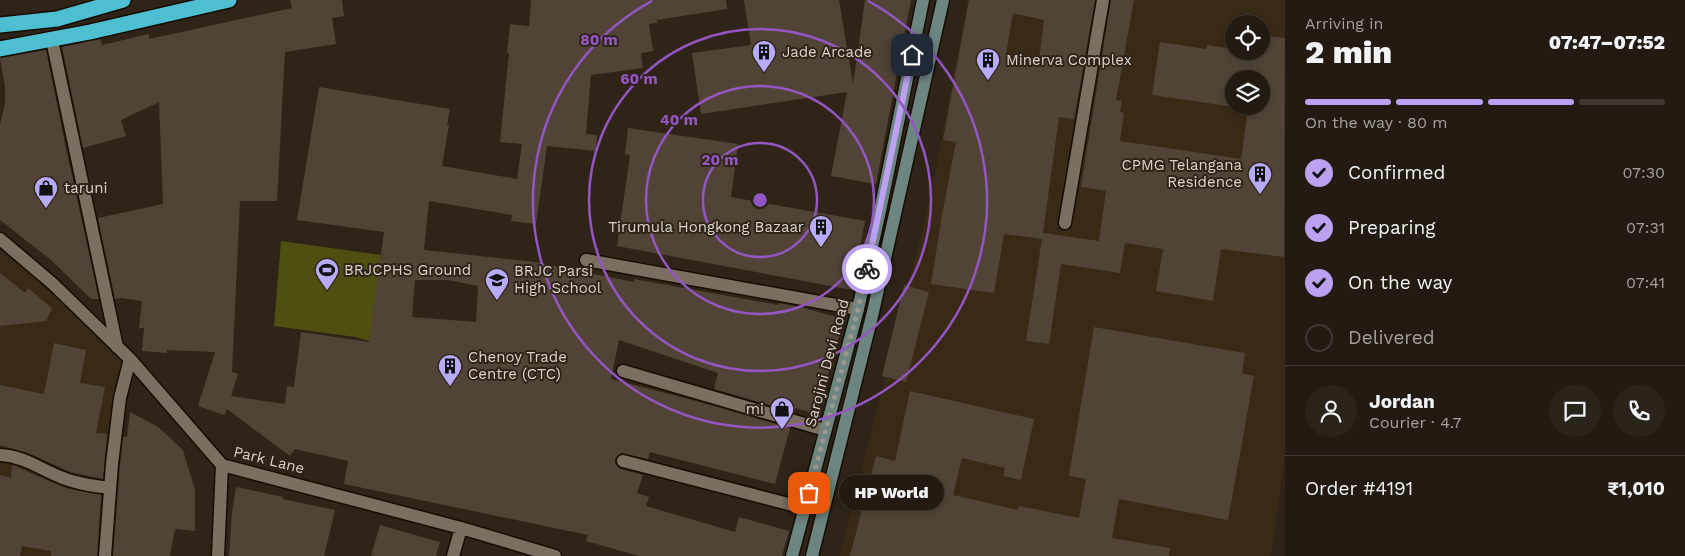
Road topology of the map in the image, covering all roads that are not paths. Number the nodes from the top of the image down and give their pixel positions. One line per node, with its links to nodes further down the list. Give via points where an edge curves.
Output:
1 (124, 0): 6 (highway)
2 (229, 0): 8 (highway)
3 (923, 0): 13 (main road, Sarojini Devi Road)
4 (942, 0): 29 (main road, via 874,312)
5 (1103, 0): 10 (street)
6 (82, 5): 7 (highway, via 57,19)
7 (0, 26)
8 (52, 40): 9 (highway); 14 (street)
9 (0, 50)
10 (1065, 223)
11 (0, 239): 14 (street, Park Lane, via 53,284)
12 (586, 260): 13 (street)
13 (858, 309): 17 (main road, Sarojini Devi Road)
14 (117, 347): 15 (street, Park Lane)
15 (130, 359): 20 (street, Park Lane); 21 (street, via 120,398)
16 (623, 371): 17 (street)
17 (826, 430): 22 (main road, Sarojini Devi Road)
18 (0, 454): 21 (street, via 26,460 63,478)
19 (623, 461): 22 (street)
20 (222, 465): 23 (street, Park Lane); 25 (street)
21 (110, 488): 24 (street)
22 (804, 508): 28 (main road, Sarojini Devi Road)
23 (461, 528): 26 (street); 27 (street, Park Lane)
24 (105, 556)
25 (218, 556)
26 (453, 556)
27 (555, 556)
28 (792, 556)
29 (812, 556)

